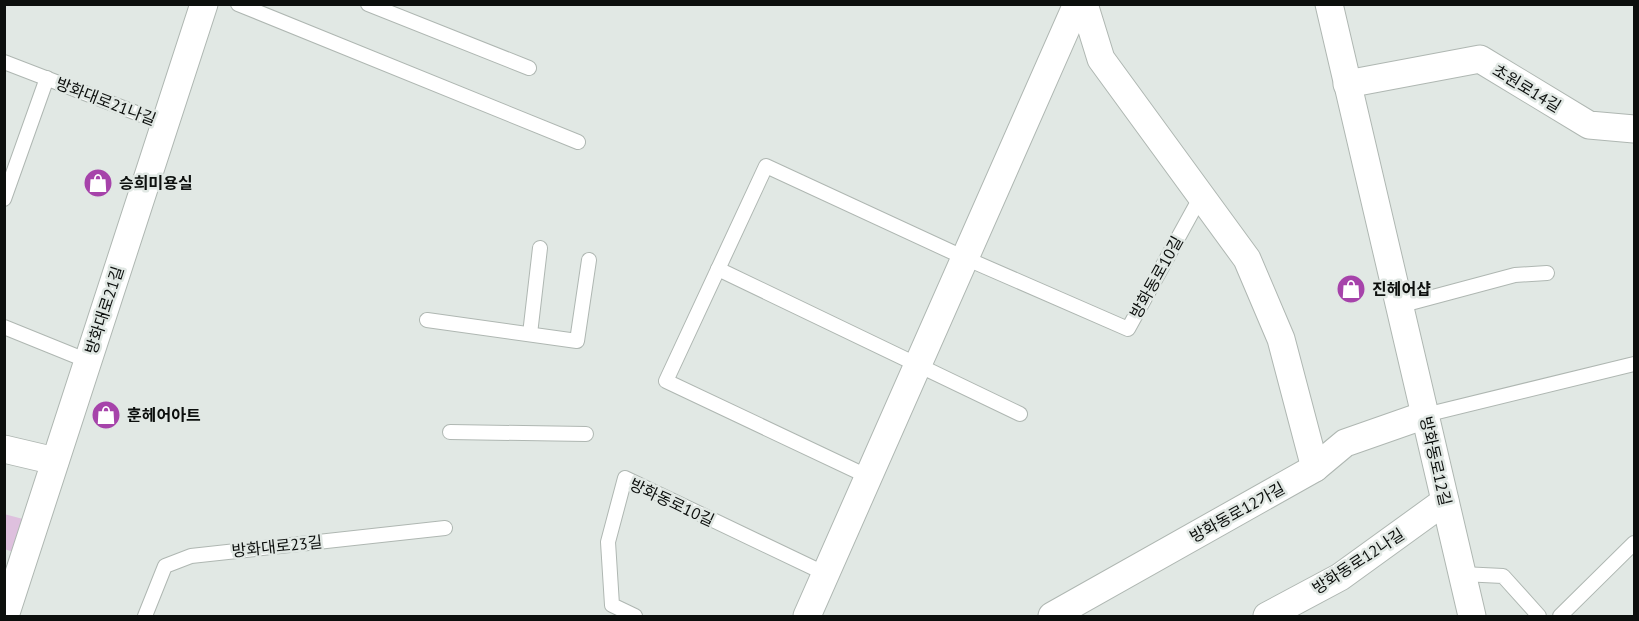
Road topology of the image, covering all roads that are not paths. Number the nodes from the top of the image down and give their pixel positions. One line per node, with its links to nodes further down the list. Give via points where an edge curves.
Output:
1 (204, 4): 11 (street, 방화대로21길)
2 (238, 4): 13 (lane)
3 (368, 4): 8 (lane)
4 (1077, 4): 17 (street)
5 (1083, 4): 14 (street, via 1101,59)
6 (1329, 4): 10 (street, 방화동로12길)
7 (4, 62): 9 (lane, 방화대로21나길)
8 (529, 68)
9 (47, 78): 11 (lane, 방화대로21나길); 15 (lane, 방화대로21나길)
10 (1347, 84): 12 (street, 초원로14길, via 1480,59 1588,125); 21 (street, 방화동로12길)
11 (165, 124): 25 (street, 방화대로21길)
12 (1635, 129)
13 (578, 142)
14 (1201, 196): 17 (lane, 방화동로10길, via 1128,329); 34 (street, via 1247,259 1281,339)
15 (4, 199)
16 (540, 248): 24 (lane)
17 (965, 258): 19 (lane, 방화동로10길, via 766,166); 27 (street)
18 (589, 260): 24 (lane, via 577,341)
19 (718, 269): 27 (lane); 35 (lane, 방화동로10길, via 666,381)
20 (1547, 273): 21 (lane, via 1515,275)
21 (1399, 306): 29 (street, 방화동로12길)
22 (427, 320): 24 (lane)
23 (4, 327): 25 (lane)
24 (530, 334)
25 (88, 361): 33 (street, 방화대로21길)
26 (1635, 364): 29 (lane)
27 (918, 365): 28 (lane); 35 (street)
28 (1020, 414)
29 (1425, 415): 34 (street, 방화동로12가길, via 1345,443); 36 (street, 방화동로12길)
30 (450, 432): 31 (lane)
31 (586, 434)
32 (4, 449): 33 (street)
33 (55, 461): 41 (street, 방화대로21길)
34 (1315, 468): 45 (street, 방화동로12가길)
35 (869, 477): 39 (street)
36 (1445, 501): 40 (street, 방화동로12길); 46 (street, 방화동로12나길, via 1340,576)
37 (445, 528): 42 (lane, 방화대로23길, via 191,556 165,566)
38 (1635, 543): 49 (lane)
39 (826, 574): 43 (lane, 방화동로10길, via 625,478 608,542 612,605); 44 (street)
40 (1462, 574): 47 (street, 방화동로12길); 48 (lane, via 1503,576)
41 (5, 616)
42 (146, 616)
43 (635, 616)
44 (807, 616)
45 (1052, 616)
46 (1267, 616)
47 (1472, 616)
48 (1539, 616)
49 (1560, 616)

